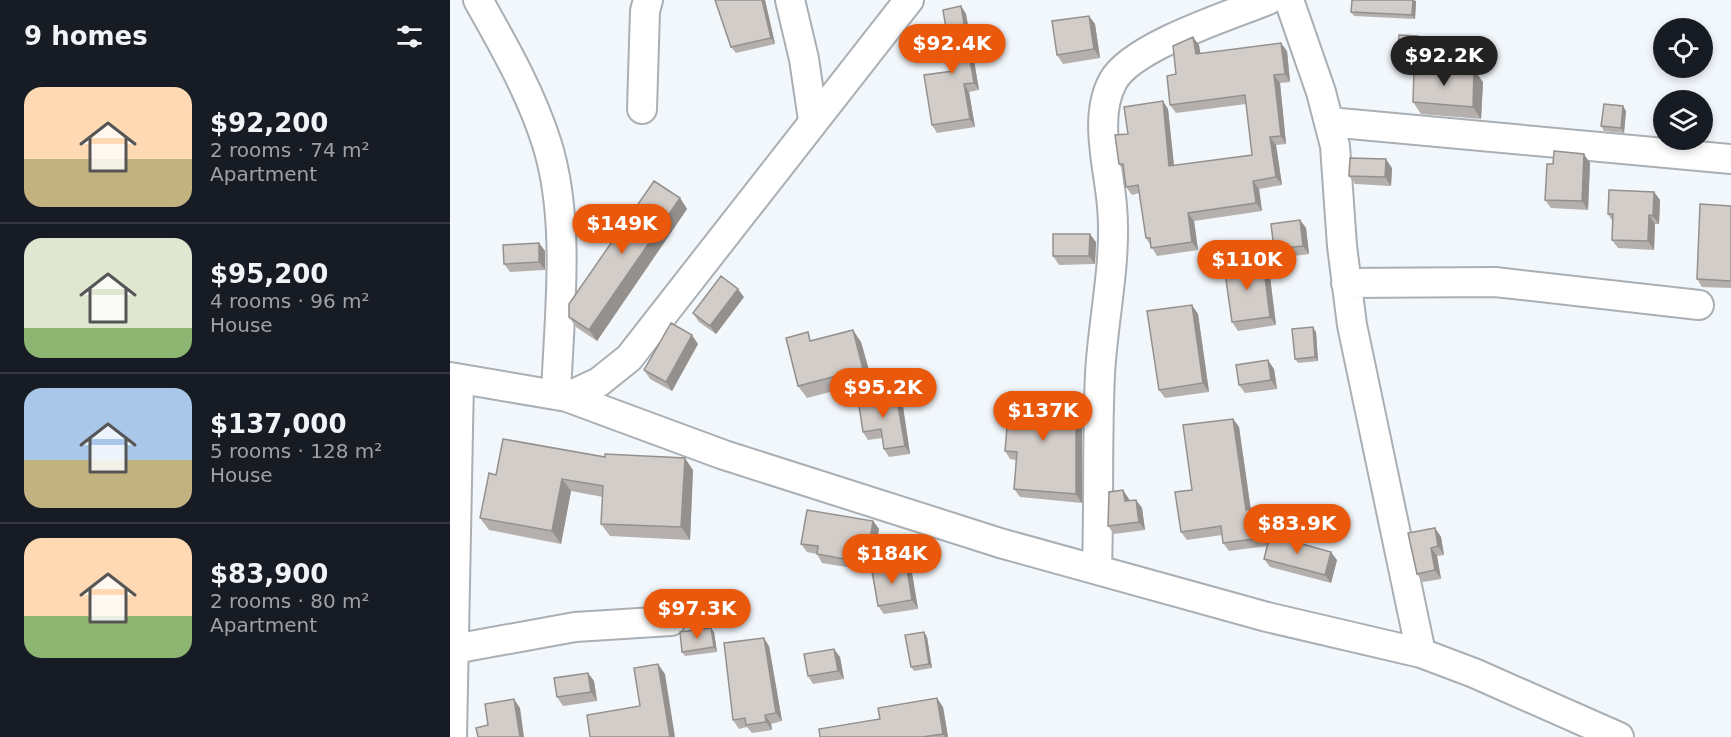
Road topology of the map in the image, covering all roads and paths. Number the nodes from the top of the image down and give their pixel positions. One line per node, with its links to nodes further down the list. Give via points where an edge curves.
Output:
1 (478, 0): 14 (street, via 532,102 556,179)
2 (648, 0): 7 (street)
3 (790, 0): 8 (street)
4 (909, 0): 8 (street)
5 (1268, 0): 15 (street, via 1153,47 1113,80 1106,101 1104,126 1114,240 1100,374)
6 (1289, 0): 9 (street)
7 (642, 110)
8 (813, 120): 14 (street, via 629,358 599,382)
9 (1329, 122): 10 (street); 11 (street, via 1338,172)
10 (1731, 159)
11 (1346, 283): 12 (street, via 1495,282); 18 (street)
12 (1699, 305)
13 (455, 378): 14 (street); 17 (street)
14 (561, 396): 15 (street, via 852,497)
15 (1097, 569): 18 (street, via 1267,617)
16 (670, 621): 17 (street, via 575,627)
17 (454, 649): 19 (street)
18 (1421, 653): 20 (street, via 1474,672)
19 (452, 737)
20 (1619, 737)

